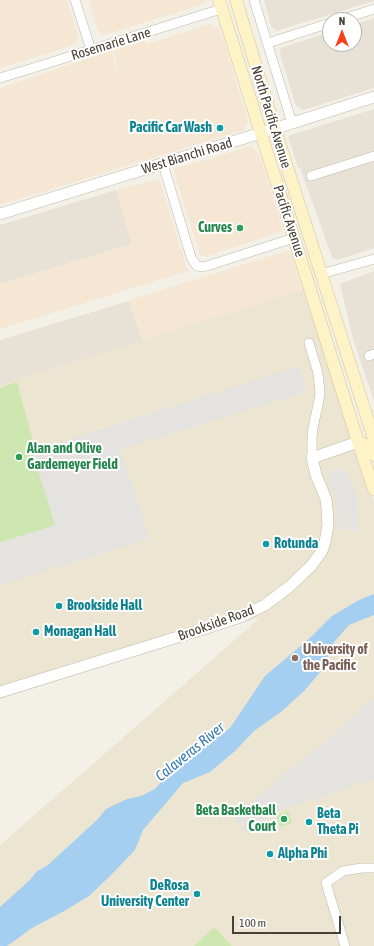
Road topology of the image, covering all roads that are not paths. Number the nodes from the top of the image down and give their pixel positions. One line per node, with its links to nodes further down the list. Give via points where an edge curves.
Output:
1 (76, 0): 10 (street)
2 (236, 0): 8 (main road, North Pacific Avenue)
3 (254, 0): 9 (street)
4 (220, 5): 8 (main road, via 234,16); 10 (street, Rosemarie Lane); 15 (main road, Pacific Avenue)
5 (374, 9): 6 (street)
6 (362, 13)
7 (322, 26): 9 (street)
8 (247, 38): 14 (main road, North Pacific Avenue)
9 (268, 43): 13 (street)
10 (91, 50): 11 (street, Rosemarie Lane)
11 (0, 78)
12 (374, 98): 13 (street, West Bianchi Road)
13 (292, 123): 14 (street, West Bianchi Road)
14 (275, 129): 15 (street, West Bianchi Road); 22 (main road, North Pacific Avenue)
15 (261, 134): 17 (street, West Bianchi Road); 20 (main road, Pacific Avenue)
16 (374, 156): 18 (street)
17 (163, 164): 19 (street, West Bianchi Road); 20 (street, via 191,257 197,266 203,267)
18 (311, 176)
19 (0, 214)
20 (294, 238): 22 (main road, via 309,268); 25 (main road, Pacific Avenue)
21 (374, 259): 22 (street)
22 (321, 274): 24 (main road, North Pacific Avenue)
23 (309, 343): 27 (street, Brookside Road, via 318,373 320,392 312,437)
24 (374, 439)
25 (358, 442): 26 (main road, via 368,447); 27 (street); 28 (main road)
26 (374, 455)
27 (312, 458): 29 (street, Brookside Road, via 326,499 328,525 325,542 311,566 277,596 240,617)
28 (374, 488)
29 (0, 692)
30 (374, 868): 31 (street, via 344,871 326,883)
31 (344, 946)

